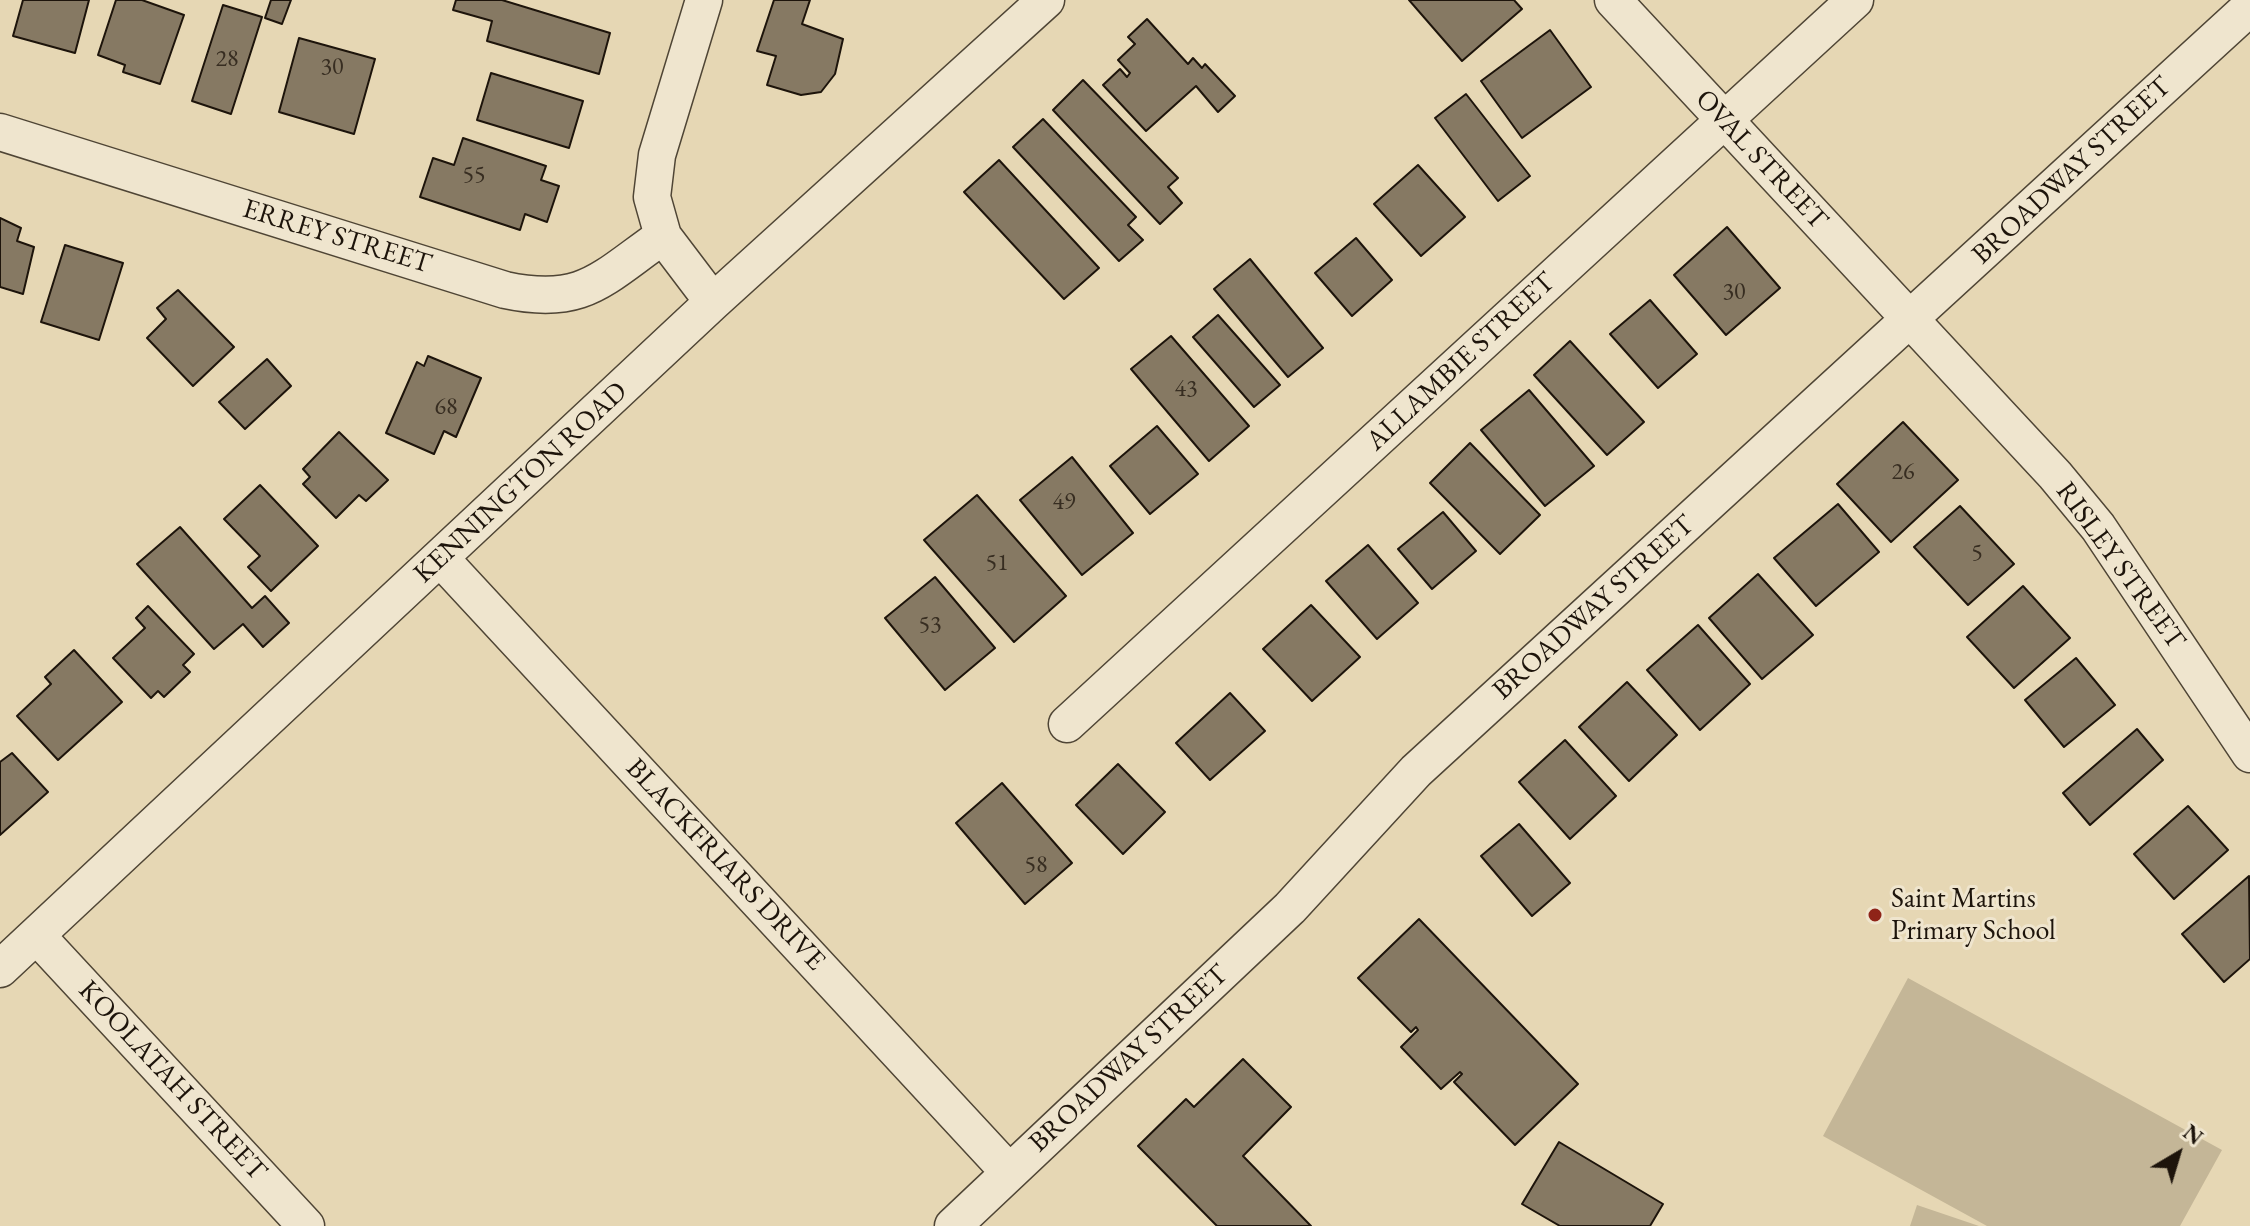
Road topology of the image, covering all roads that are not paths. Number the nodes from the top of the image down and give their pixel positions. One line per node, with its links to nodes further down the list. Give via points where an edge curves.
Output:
1 (704, 0): 8 (street, via 657,155 652,197)
2 (1046, 0): 9 (street, KENNINGTON ROAD)
3 (1613, 0): 6 (street, OVAL STREET)
4 (1855, 0): 6 (street, ALLAMBIE STREET)
5 (2250, 7): 10 (street, BROADWAY STREET)
6 (1724, 121): 10 (street, OVAL STREET); 12 (street, ALLAMBIE STREET)
7 (0, 132): 8 (street, ERREY STREET, via 540,297 572,295)
8 (663, 236): 9 (street)
9 (713, 302): 11 (street, KENNINGTON ROAD)
10 (1909, 320): 13 (street, RISLEY STREET, via 2098,527); 16 (street, BROADWAY STREET, via 1416,771 1290,908)
11 (441, 559): 14 (street, KENNINGTON ROAD); 16 (street, BLACKFRIARS DRIVE)
12 (1067, 724)
13 (2250, 754)
14 (37, 936): 15 (street, KENNINGTON ROAD); 17 (street, KOOLATAH STREET)
15 (0, 969)
16 (1009, 1172): 18 (street, BROADWAY STREET)
17 (306, 1226)
18 (953, 1226)

